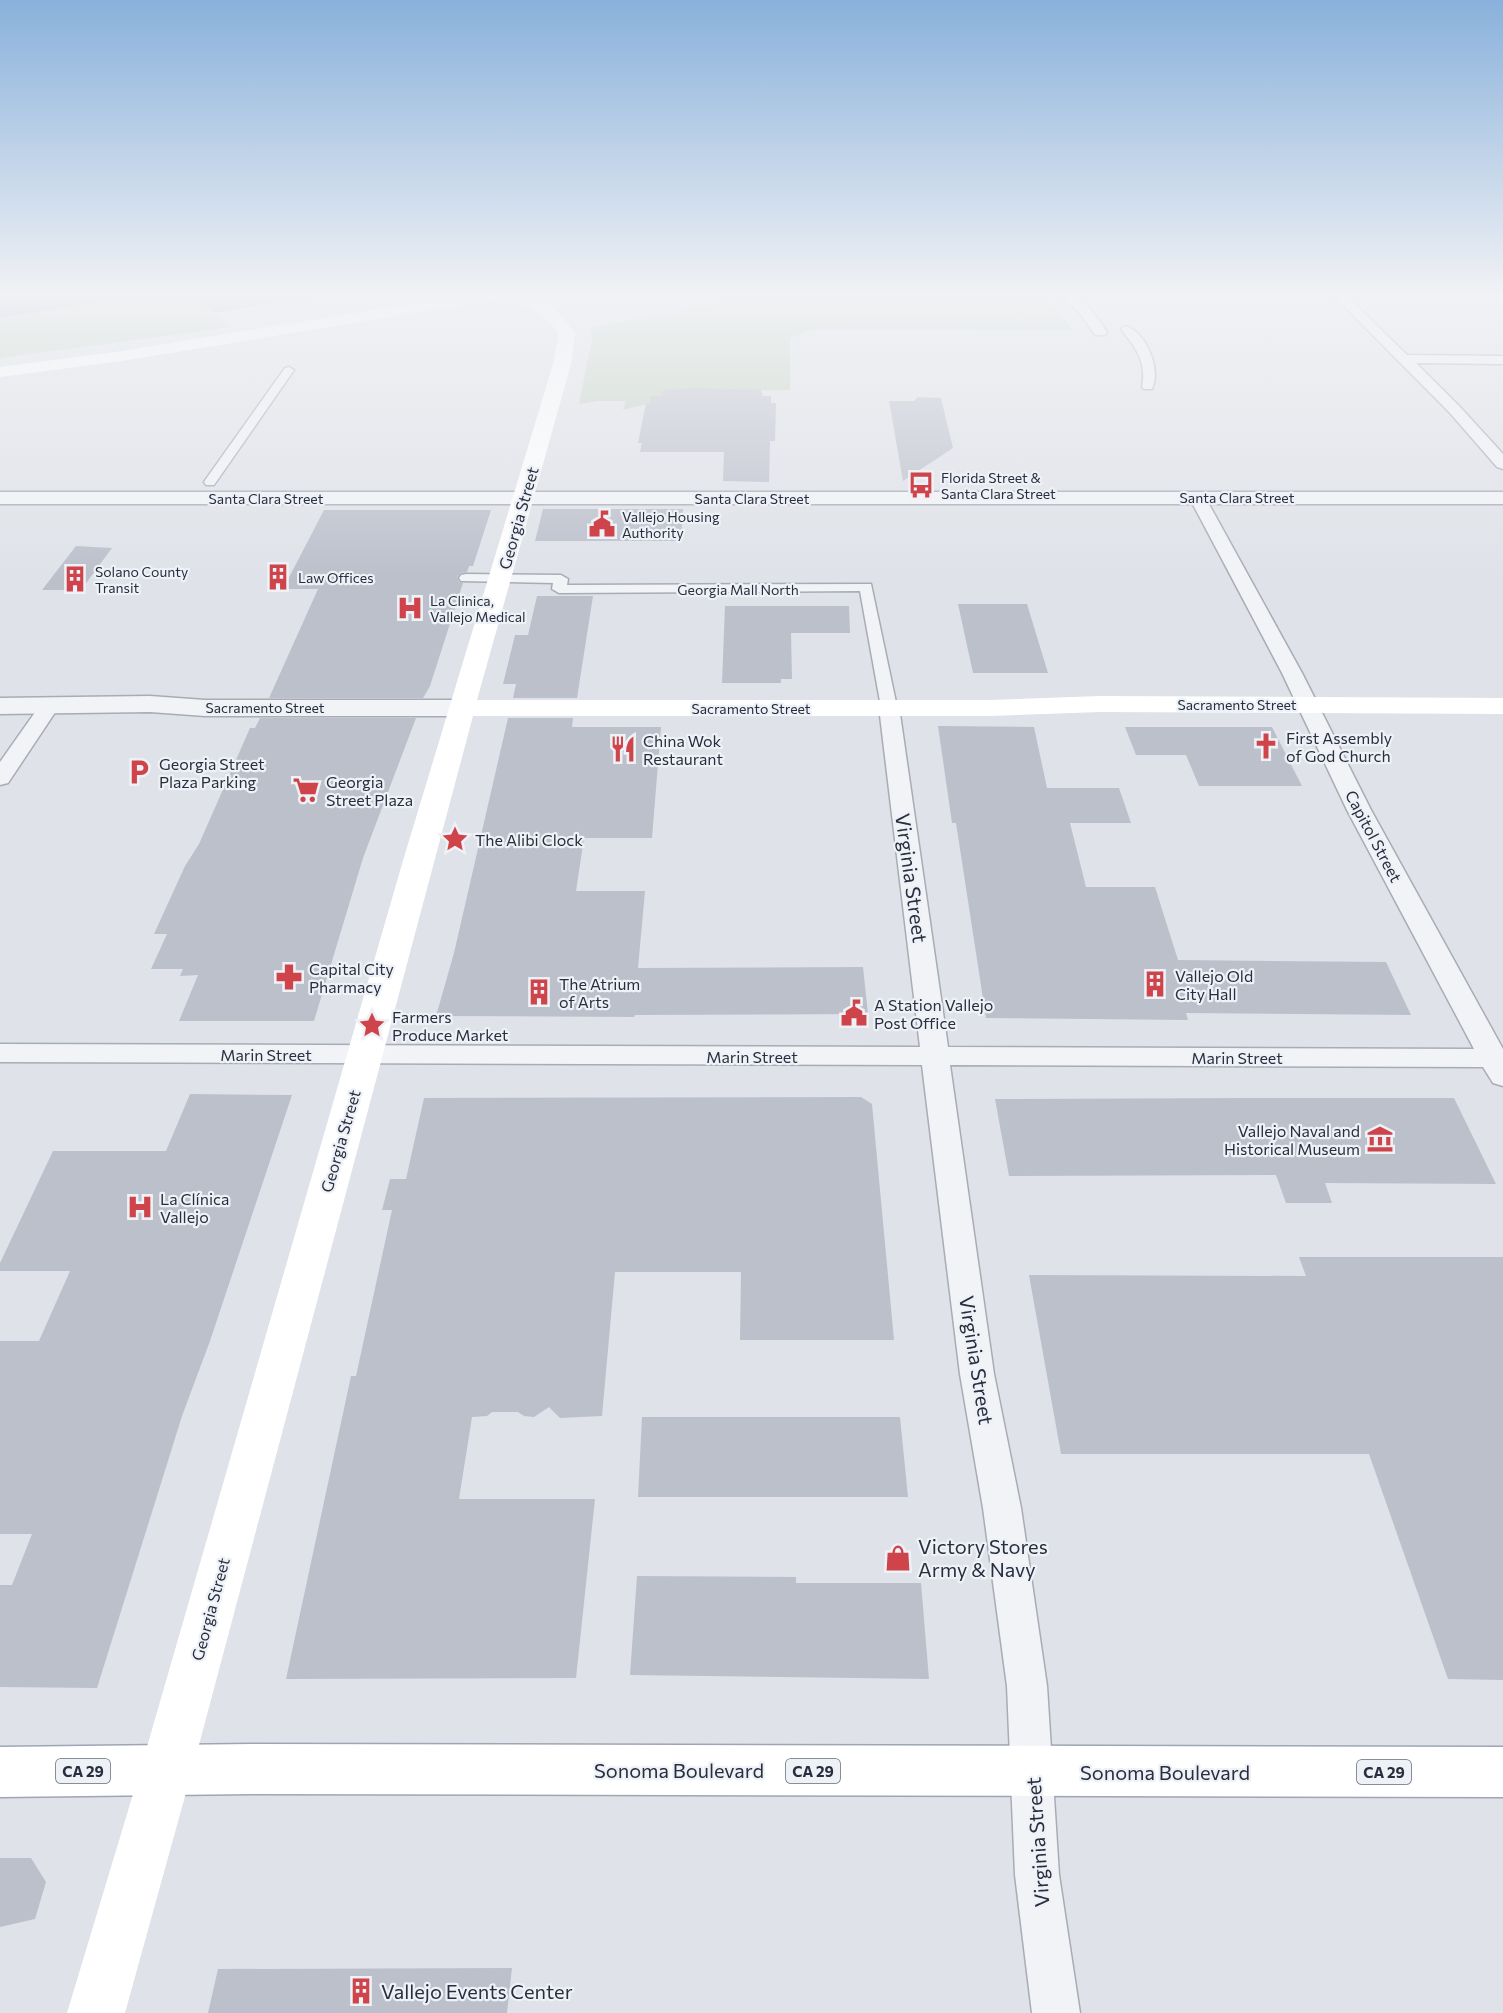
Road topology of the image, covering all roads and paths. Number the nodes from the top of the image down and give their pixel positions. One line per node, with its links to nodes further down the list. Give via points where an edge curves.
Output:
1 (276, 388): 5 (street)
2 (555, 388): 8 (main road, Georgia Street)
3 (1433, 388): 4 (street)
4 (1503, 464)
5 (210, 482)
6 (1197, 497): 8 (street, Santa Clara Street); 9 (street, Santa Clara Street); 12 (street, Capitol Street)
7 (0, 498): 8 (street, Santa Clara Street)
8 (524, 498): 11 (main road, Georgia Street)
9 (1503, 498)
10 (466, 578): 11 (street)
11 (501, 578): 16 (street, Georgia Mall North, via 561,579 559,589 866,587); 17 (main road, Georgia Street)
12 (1308, 704): 15 (main road, Sacramento Street); 16 (main road, Sacramento Street); 22 (street, Capitol Street, via 1359,810)
13 (50, 705): 14 (street, Sacramento Street); 17 (street, Sacramento Street); 18 (street)
14 (0, 706)
15 (1503, 706)
16 (889, 707): 17 (main road, Sacramento Street); 21 (street, Virginia Street)
17 (463, 708): 20 (main road, Georgia Street)
18 (0, 777)
19 (0, 1053): 20 (street, Marin Street)
20 (364, 1054): 21 (street, Marin Street); 23 (main road, Georgia Street)
21 (935, 1056): 22 (street, Marin Street); 26 (street, Virginia Street, via 977,1374 1002,1508 1027,1686)
22 (1499, 1064)
23 (166, 1771): 24 (main road, Sonoma Boulevard / CA 29); 26 (main road, Sonoma Boulevard / CA 29); 27 (main road, Georgia Street)
24 (0, 1772)
25 (1503, 1772): 26 (main road, Sonoma Boulevard / CA 29)
26 (1031, 1773): 28 (street, Virginia Street, via 1037,1875)
27 (96, 2013)
28 (1056, 2013)

